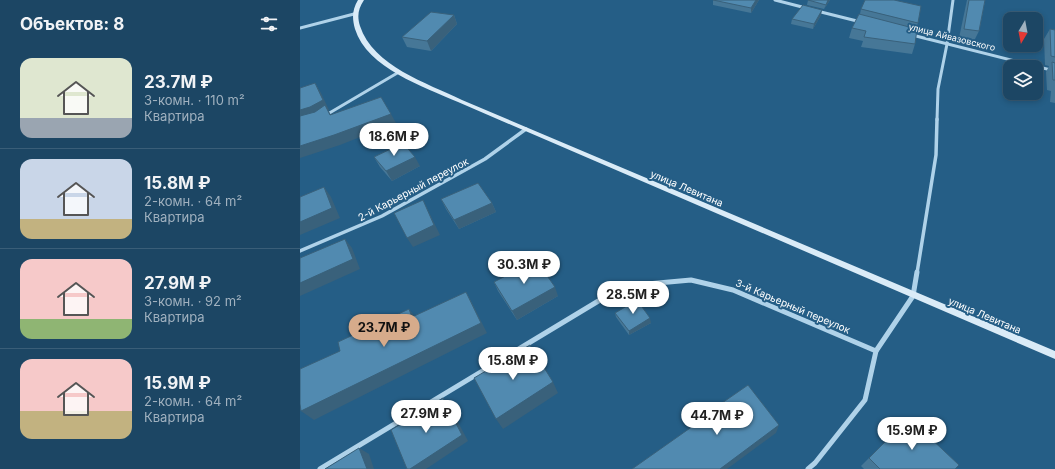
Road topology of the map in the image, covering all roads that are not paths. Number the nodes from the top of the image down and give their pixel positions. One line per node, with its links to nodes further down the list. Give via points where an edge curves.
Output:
1 (361, 0): 4 (main road)
2 (775, 0): 5 (street)
3 (953, 0): 8 (street)
4 (354, 14): 6 (street); 10 (main road, улица Левитана, via 357,33 365,46 382,62)
5 (865, 23)
6 (300, 28)
7 (910, 34): 8 (street, улица Айвазовского)
8 (947, 44): 9 (street, улица Айвазовского); 14 (street, via 938,88 936,155)
9 (1055, 71)
10 (399, 72): 11 (street); 12 (main road, улица Левитана)
11 (322, 118)
12 (526, 129): 13 (street, 2-й Карьерный переулок, via 485,160 389,212); 14 (main road, улица Левитана)
13 (300, 251)
14 (913, 296): 15 (street); 16 (main road, улица Левитана)
15 (876, 351): 17 (street, 3-й Карьерный переулок, via 733,290 691,280 647,284 605,297); 18 (street, via 865,400)
16 (1055, 355)
17 (320, 469)
18 (808, 469)

